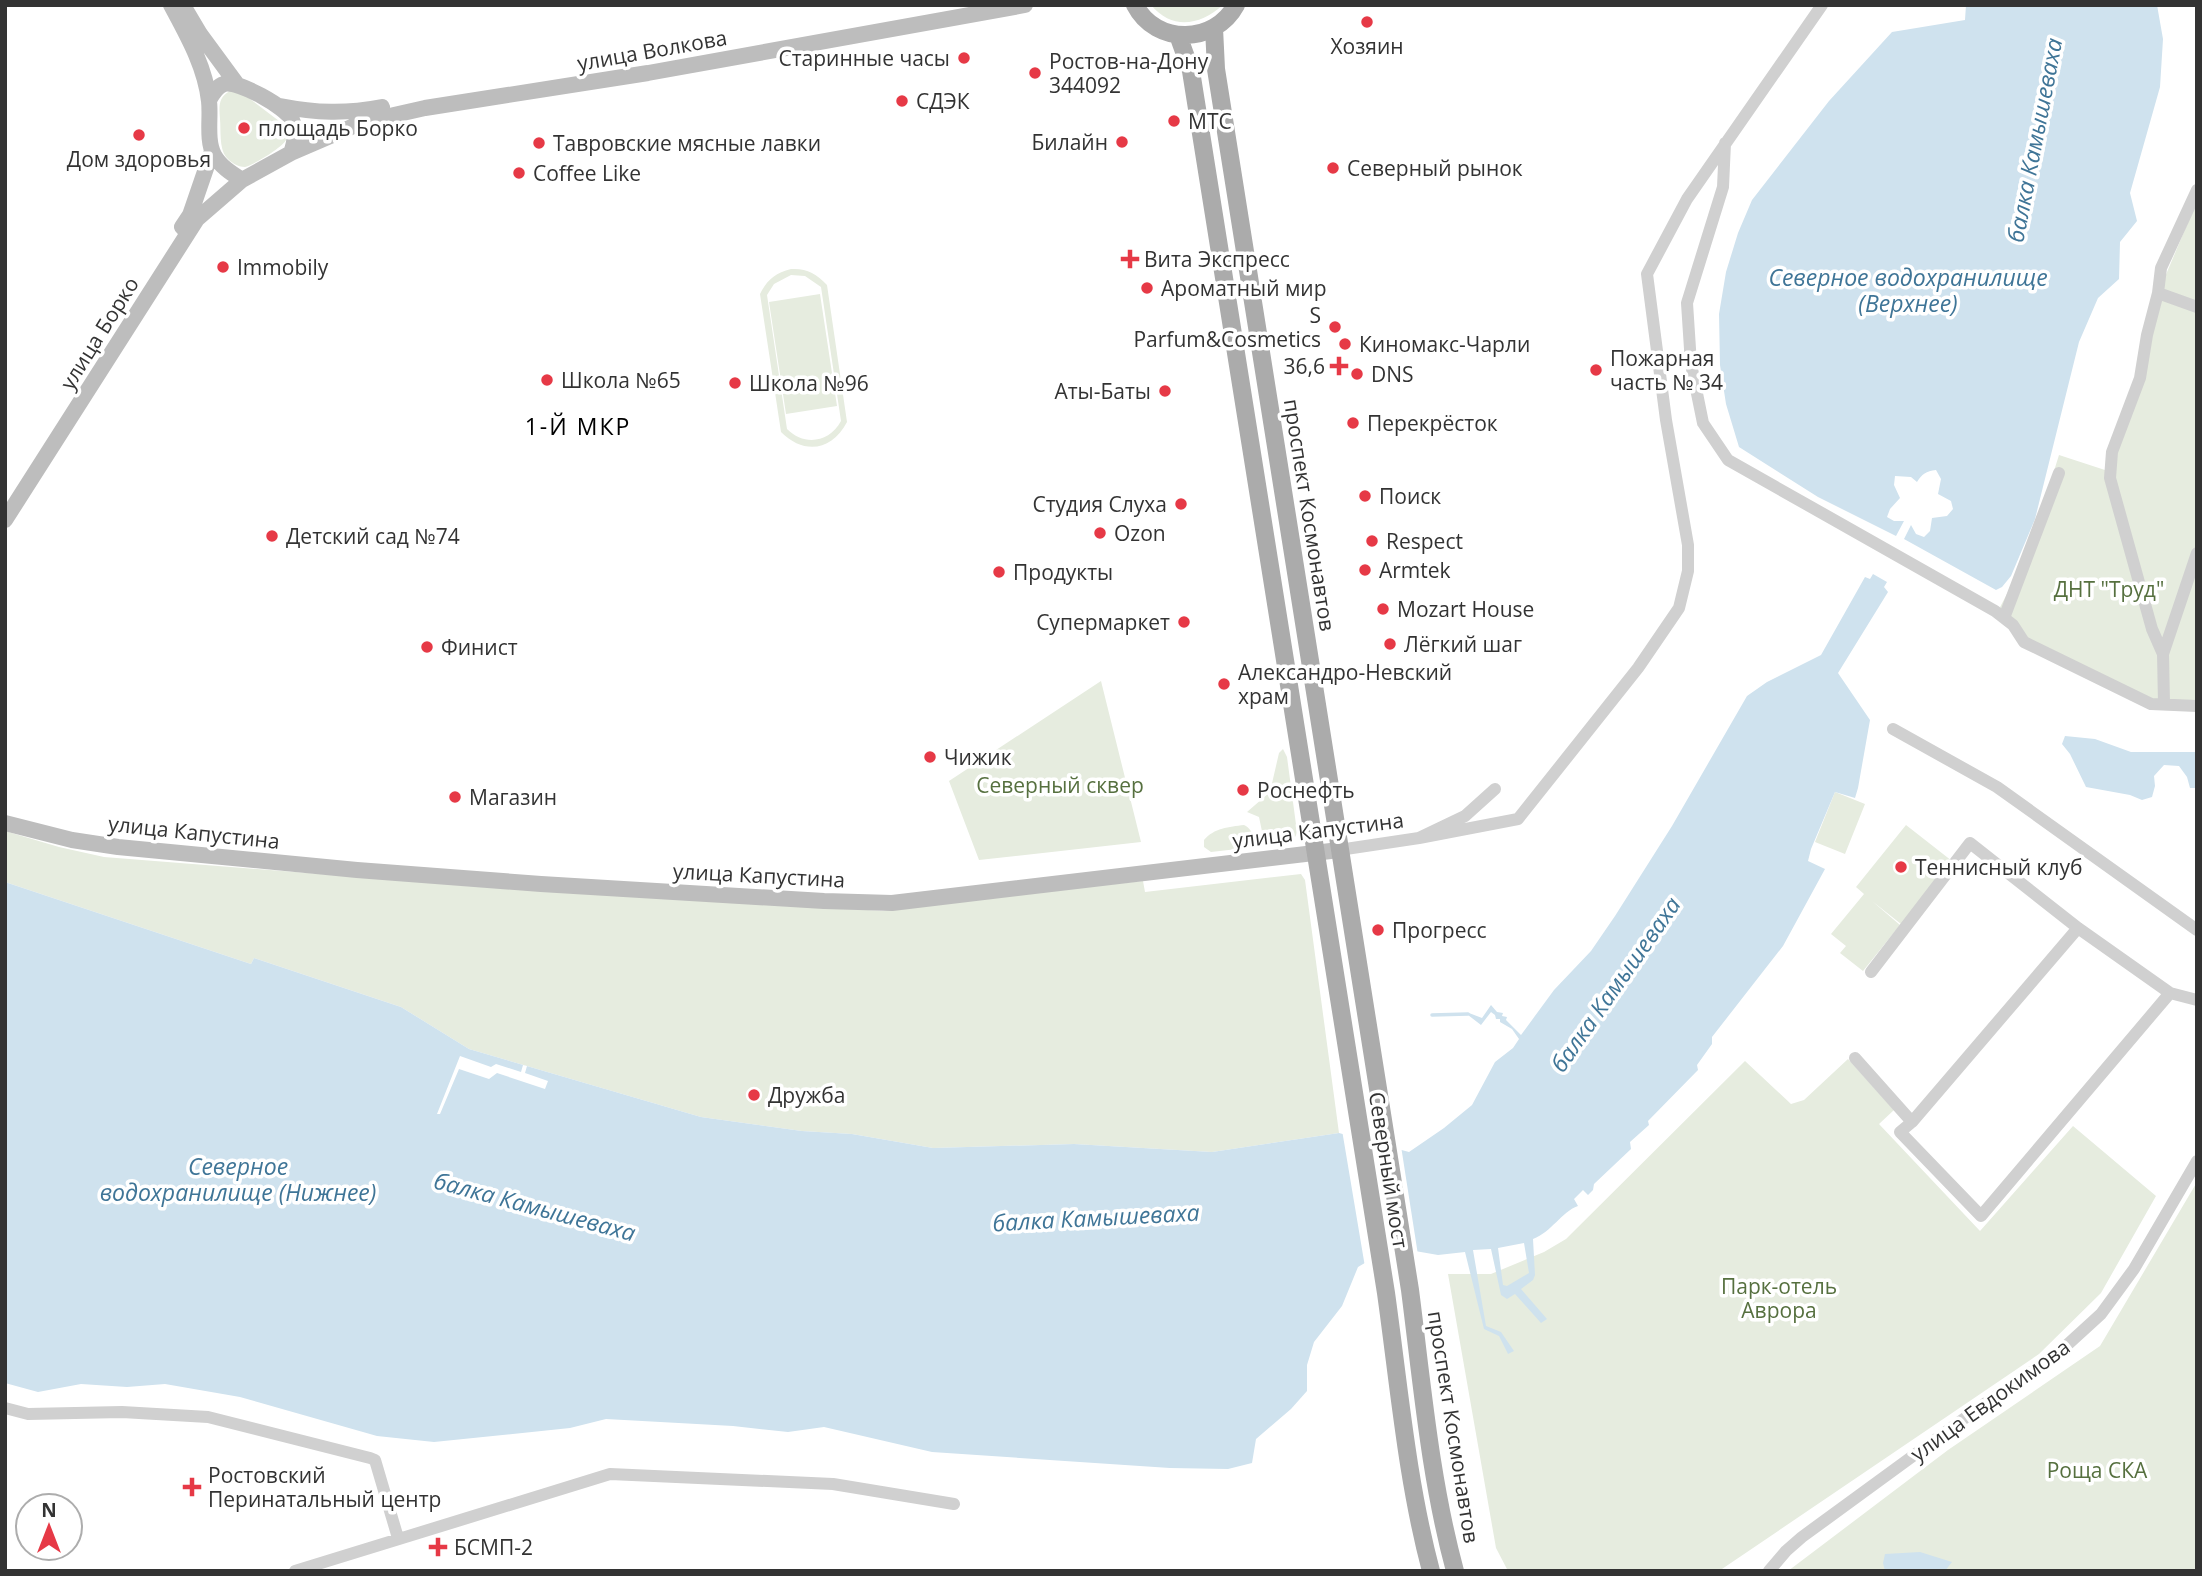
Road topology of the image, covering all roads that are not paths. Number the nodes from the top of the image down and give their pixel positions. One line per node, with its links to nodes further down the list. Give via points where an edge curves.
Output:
1 (171, 5): 11 (main road, via 201,67)
2 (182, 5): 10 (main road)
3 (969, 5): 12 (main road, улица Волкова, via 362,111 313,113)
4 (1025, 5): 15 (main road, улица Волкова, via 425,108 363,122)
5 (1236, 5): 8 (main road)
6 (1822, 5): 13 (street)
7 (1134, 7): 9 (main road, via 1148,22)
8 (1214, 28): 9 (main road, via 1197,35); 32 (main road, проспект Космонавтов, via 1216,69)
9 (1178, 35): 33 (main road, via 1192,71)
10 (236, 83): 11 (main road, via 224,84); 12 (main road)
11 (209, 100): 14 (main road)
12 (280, 106): 15 (main road, via 295,128)
13 (1725, 143): 24 (street, via 1723,187 1687,303 1691,364 1703,424 1728,460); 31 (street, via 1687,199 1647,274 1688,545 1688,571 1679,608 1638,668 1518,819)
14 (212, 151): 16 (main road, via 219,163); 21 (main road, улица Борко, via 190,215)
15 (291, 153): 16 (main road)
16 (242, 180): 22 (main road, улица Борко, via 197,219)
17 (2197, 190): 18 (street, via 2161,268)
18 (2158, 293): 19 (street); 25 (street, via 2140,378 2112,452 2110,478)
19 (2197, 307)
20 (2059, 473): 24 (street)
21 (5, 505)
22 (5, 520)
23 (2197, 553): 25 (street)
24 (2004, 618): 26 (street, via 2024,642 2151,704)
25 (2163, 654): 26 (street)
26 (2164, 703): 27 (street)
27 (2197, 706)
28 (1894, 729): 35 (street, via 1997,787)
29 (1495, 789): 31 (street, улица Капустина, via 1465,816)
30 (5, 823): 33 (main road, улица Капустина, via 118,846 357,870 824,901 892,902)
31 (1419, 838): 32 (street, улица Капустина)
32 (1339, 850): 33 (main road, улица Капустина); 39 (main road, проспект Космонавтов)
33 (1316, 853): 48 (main road, Северный мост, via 1408,1451)
34 (2078, 928): 36 (street, via 1970,843); 37 (street); 41 (street)
35 (2197, 930)
36 (1871, 972)
37 (2170, 993): 38 (street); 41 (street, via 1981,1216 1900,1132)
38 (2197, 1000)
39 (1371, 1050): 43 (main road, Северный мост)
40 (1856, 1058): 41 (street)
41 (1912, 1122)
42 (2197, 1161): 50 (street, улица Евдокимова, via 2134,1269 2101,1314 2055,1356 1802,1537)
43 (1409, 1290): 49 (main road, проспект Космонавтов, via 1431,1447)
44 (5, 1408): 46 (street, via 28,1414 122,1412 208,1417 370,1458 375,1460)
45 (954, 1504): 46 (street, via 833,1484 610,1474)
46 (398, 1538): 47 (street)
47 (295, 1571)
48 (1431, 1571)
49 (1455, 1571)
50 (1769, 1571)

